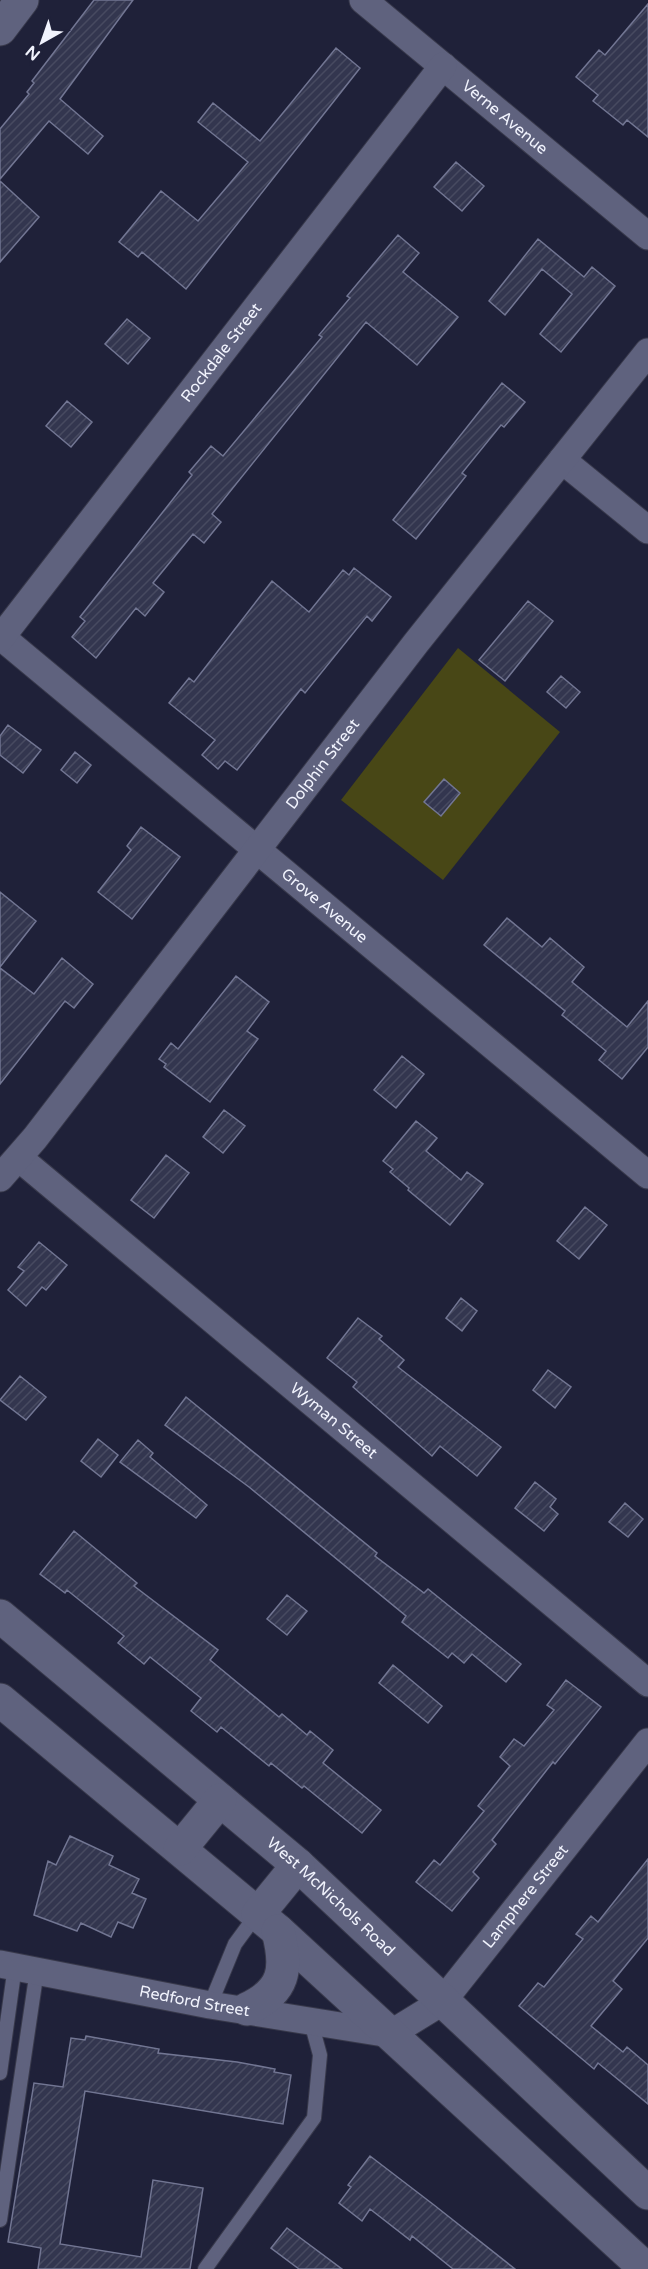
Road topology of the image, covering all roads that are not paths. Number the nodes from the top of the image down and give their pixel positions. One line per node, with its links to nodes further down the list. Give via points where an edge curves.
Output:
1 (22, 0): 3 (main road)
2 (363, 0): 4 (street, Verne Avenue)
3 (0, 29)
4 (443, 66): 5 (street, Verne Avenue); 9 (street, Rockdale Street)
5 (648, 236)
6 (648, 352): 7 (street, Dolphin Street)
7 (562, 460): 8 (street); 10 (street, Dolphin Street)
8 (648, 530)
9 (0, 638): 10 (street, Grove Avenue)
10 (258, 850): 11 (street, Dolphin Street); 12 (street, Grove Avenue)
11 (19, 1158): 13 (street, Dolphin Street); 15 (street, Wyman Street)
12 (648, 1175)
13 (0, 1179)
14 (0, 1616): 18 (main road, West McNichols Road)
15 (648, 1683)
16 (0, 1700): 19 (main road)
17 (648, 1742): 23 (street, Lamphere Street)
18 (220, 1800): 19 (main road); 20 (main road, West McNichols Road)
19 (180, 1849): 21 (main road)
20 (298, 1865): 21 (main road); 23 (main road, West McNichols Road)
21 (268, 1922): 24 (lane, via 235,1944); 25 (main road, via 283,1948 284,1972 270,1994); 27 (main road)
22 (18, 1967): 24 (street, Redford Street); 28 (lane); 30 (lane)
23 (442, 2002): 27 (street, Lamphere Street); 29 (main road, West McNichols Road)
24 (210, 2005): 25 (street, Redford Street)
25 (247, 2010): 26 (street, Redford Street)
26 (311, 2022): 27 (street, Redford Street); 31 (lane, via 320,2055 314,2118)
27 (390, 2034): 32 (main road)
28 (0, 2073)
29 (648, 2193)
30 (0, 2220)
31 (205, 2269)
32 (646, 2269)

